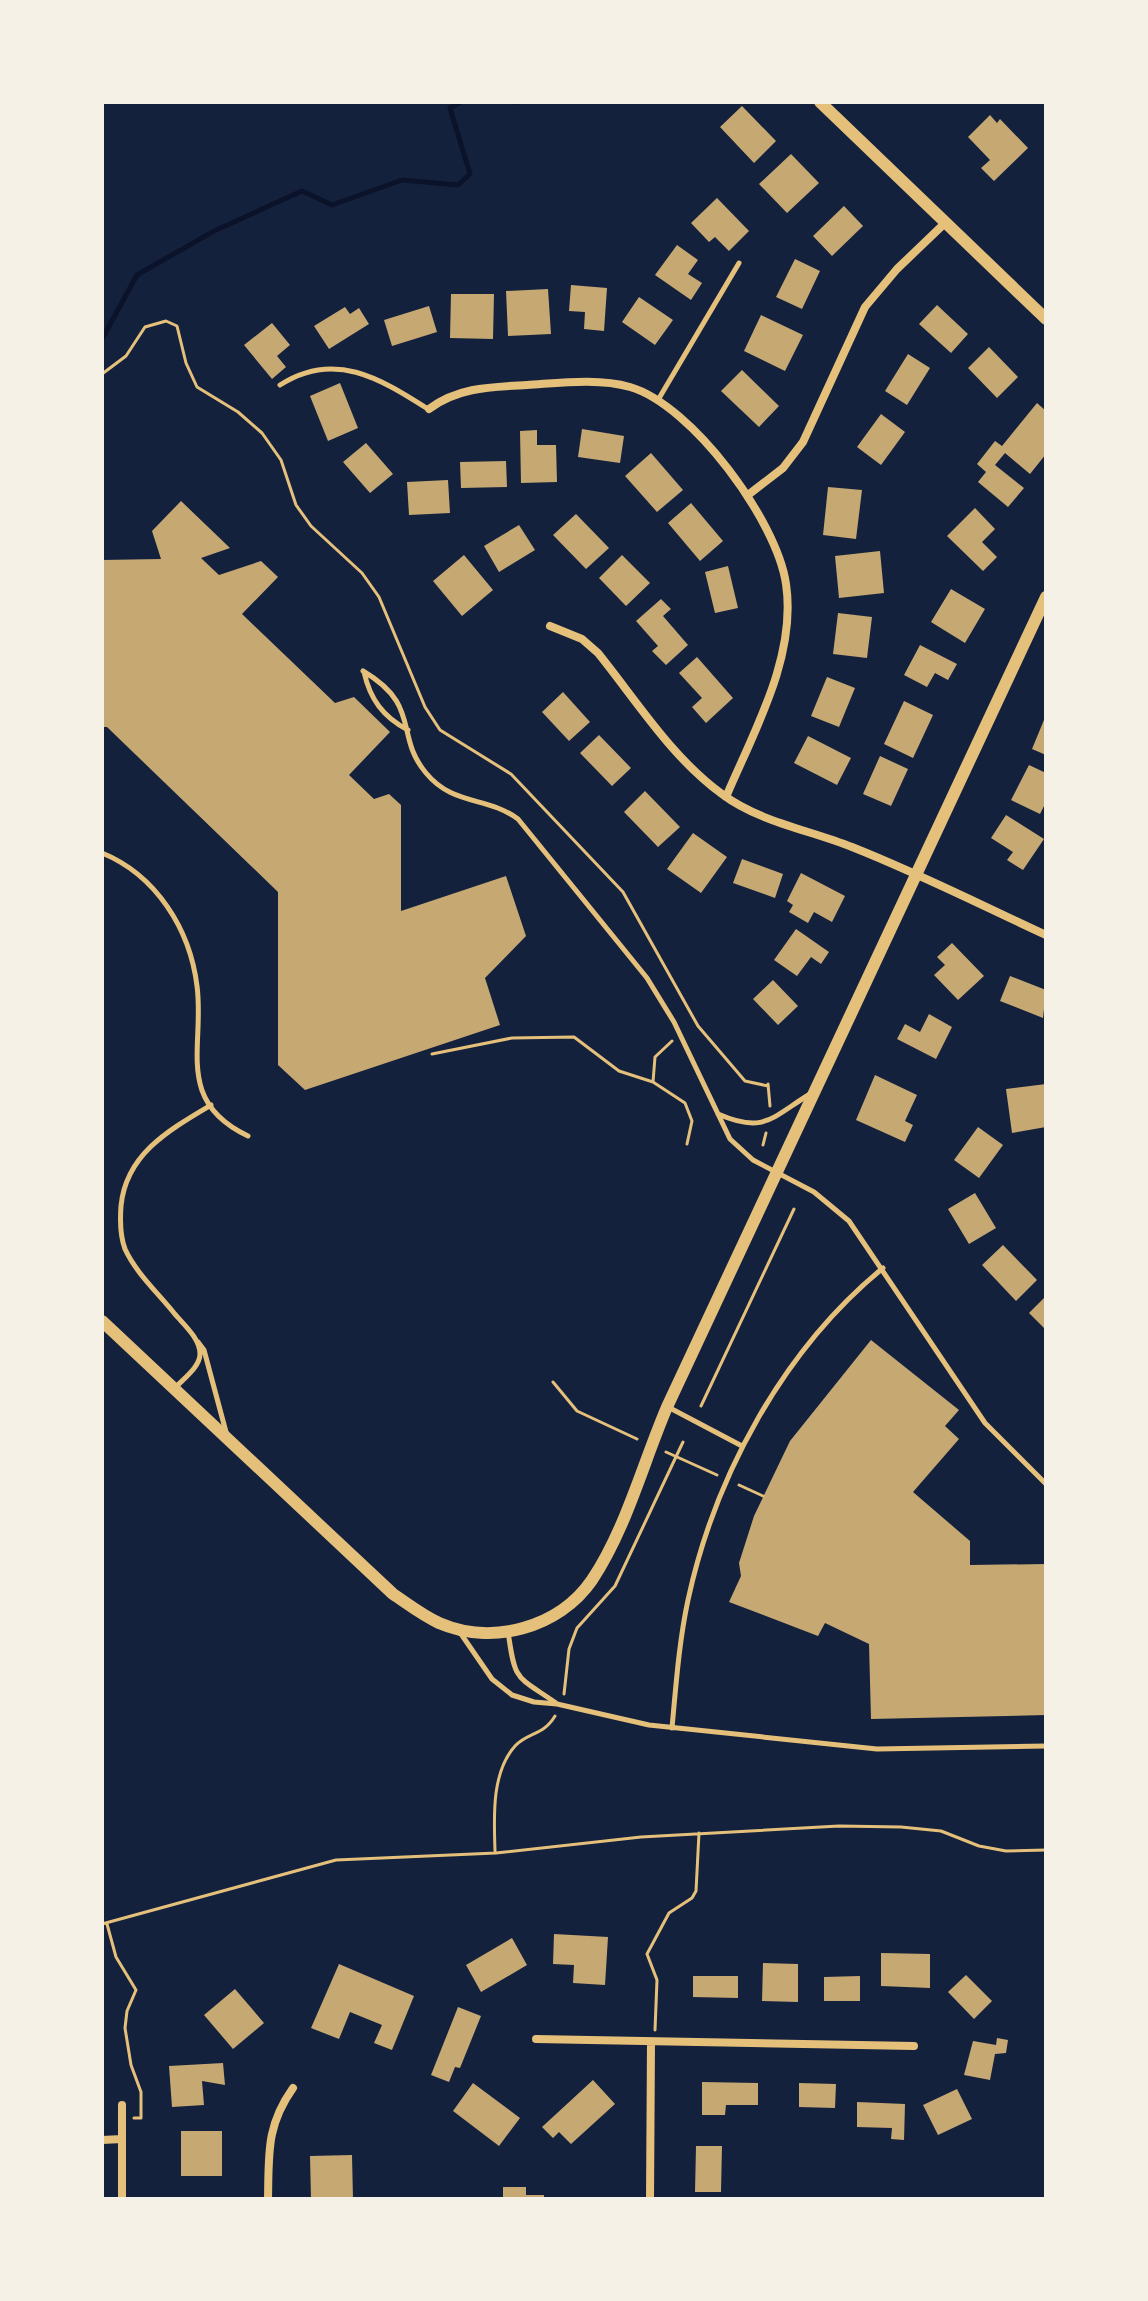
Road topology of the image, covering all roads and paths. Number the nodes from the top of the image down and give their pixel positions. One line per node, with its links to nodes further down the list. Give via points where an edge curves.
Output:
1 (820, 102): 2 (street)
2 (945, 223): 4 (street); 9 (street, via 865,307 803,442 783,468)
3 (739, 263): 7 (lane)
4 (1046, 319)
5 (102, 374): 17 (path, via 126,356 145,327 166,321 177,326 197,387 262,433 281,460 296,505 379,597 425,707 440,730 511,774 623,892)
6 (280, 385): 8 (lane, via 301,371 346,369 393,387)
7 (658, 401): 8 (street, via 629,387 567,382 477,388); 9 (street, via 687,423)
8 (429, 409)
9 (748, 495): 13 (street, via 779,553 788,616 764,706)
10 (1046, 597): 15 (street)
11 (550, 626): 13 (street, via 582,639 598,653 687,763)
12 (408, 730): 12 (lane, via 396,696 363,671 368,693 386,716); 18 (lane, via 424,771 445,791 462,800 500,806 518,819 647,978)
13 (726, 797): 15 (street, via 759,815)
14 (102, 853): 22 (lane, via 135,871 160,894 178,923 197,985 195,1073)
15 (916, 873): 16 (street); 21 (street)
16 (1046, 935)
17 (698, 1026): 18 (path); 23 (path, via 745,1081 768,1085)
18 (681, 1036): 20 (path, via 655,1057); 24 (lane)
19 (432, 1054): 20 (path, via 512,1038 565,1036 585,1044 619,1071)
20 (653, 1082): 27 (path, via 675,1094 690,1111)
21 (813, 1092): 24 (lane, via 761,1124 744,1125); 29 (street)
22 (211, 1105): 26 (lane); 33 (lane, via 164,1133 136,1162 123,1188 120,1222 124,1248)
23 (771, 1110)
24 (717, 1114): 29 (lane, via 740,1150)
25 (768, 1127): 28 (path)
26 (248, 1136)
27 (687, 1144)
28 (763, 1145)
29 (776, 1172): 31 (lane, via 833,1205); 37 (street)
30 (794, 1209): 36 (path)
31 (883, 1268): 41 (lane, via 854,1292 788,1371); 45 (lane, via 985,1423)
32 (102, 1321): 35 (street)
33 (195, 1338): 35 (lane, via 197,1364); 38 (lane, via 204,1350)
34 (553, 1382): 40 (path, via 577,1411)
35 (175, 1389): 38 (street)
36 (701, 1406)
37 (667, 1407): 41 (lane); 48 (street, via 593,1578 566,1608)
38 (228, 1440): 47 (street, via 393,1594)
39 (683, 1442): 49 (path, via 615,1586 577,1628)
40 (648, 1444)
41 (742, 1446): 52 (lane, via 689,1598)
42 (663, 1450): 43 (path)
43 (720, 1476)
44 (735, 1483): 46 (path)
45 (1046, 1484)
46 (763, 1496)
47 (458, 1628): 48 (street); 50 (lane, via 501,1689 534,1702)
48 (508, 1631): 50 (lane, via 515,1672)
49 (564, 1696)
50 (557, 1704): 52 (lane)
51 (556, 1714): 56 (path, via 545,1729 516,1745 504,1769 495,1800)
52 (672, 1728): 53 (lane, via 877,1749)
53 (1046, 1746)
54 (699, 1833): 55 (path, via 901,1827 941,1831 1006,1851); 56 (path); 59 (path, via 696,1891 669,1913 647,1954 657,1980)
55 (1046, 1850)
56 (496, 1853): 57 (path, via 336,1860)
57 (104, 1924): 63 (path, via 136,1990 125,2028 141,2092 141,2118)
58 (536, 2039): 59 (street)
59 (653, 2042): 60 (street); 68 (street)
60 (914, 2046)
61 (293, 2088): 67 (street, via 270,2133)
62 (122, 2105): 63 (street)
63 (122, 2119): 64 (street)
64 (122, 2139): 65 (street); 66 (street)
65 (102, 2140)
66 (122, 2199)
67 (268, 2199)
68 (650, 2199)

